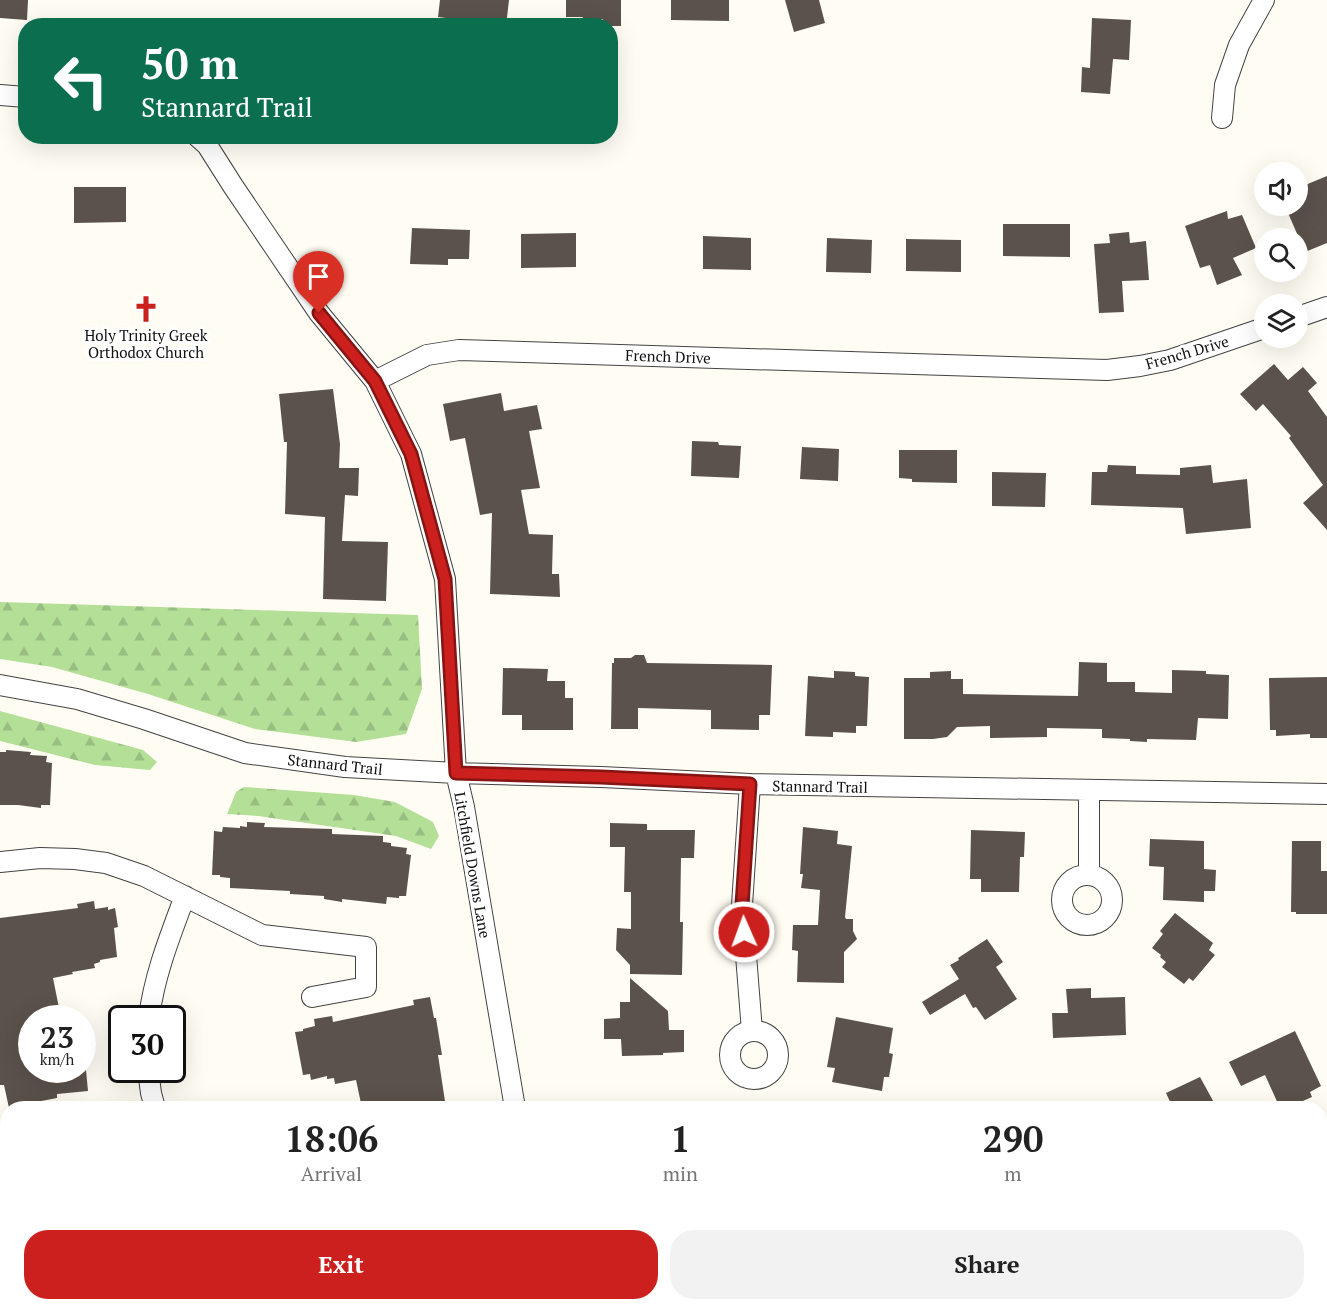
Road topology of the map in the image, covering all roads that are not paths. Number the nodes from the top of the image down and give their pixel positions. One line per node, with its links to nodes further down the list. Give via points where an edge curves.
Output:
1 (1264, 0): 4 (street, via 1239,45 1225,85)
2 (0, 95): 3 (street)
3 (18, 96)
4 (1222, 118)
5 (206, 144): 9 (street, via 319,313)
6 (1327, 307): 7 (street)
7 (1308, 313)
8 (1254, 331): 9 (street, French Drive, via 1170,360 1107,370 459,350 427,355)
9 (375, 381): 11 (street, Litchfield Downs Lane, via 411,454 445,579)
10 (0, 685): 11 (street, Stannard Trail, via 76,699 245,753 345,767)
11 (456, 773): 12 (street, Stannard Trail); 23 (street, Litchfield Downs Lane)
12 (750, 784): 13 (street, Stannard Trail); 20 (street, via 742,905)
13 (1089, 791): 14 (street, Stannard Trail); 16 (street)
14 (1327, 794)
15 (0, 862): 17 (street, via 40,858 106,863)
16 (1089, 874)
17 (185, 896): 18 (street, via 262,935 366,947 366,987); 19 (street, via 157,974)
18 (312, 997)
19 (151, 1005)
20 (752, 1031)
21 (150, 1083): 22 (street)
22 (153, 1101)
23 (514, 1101)

